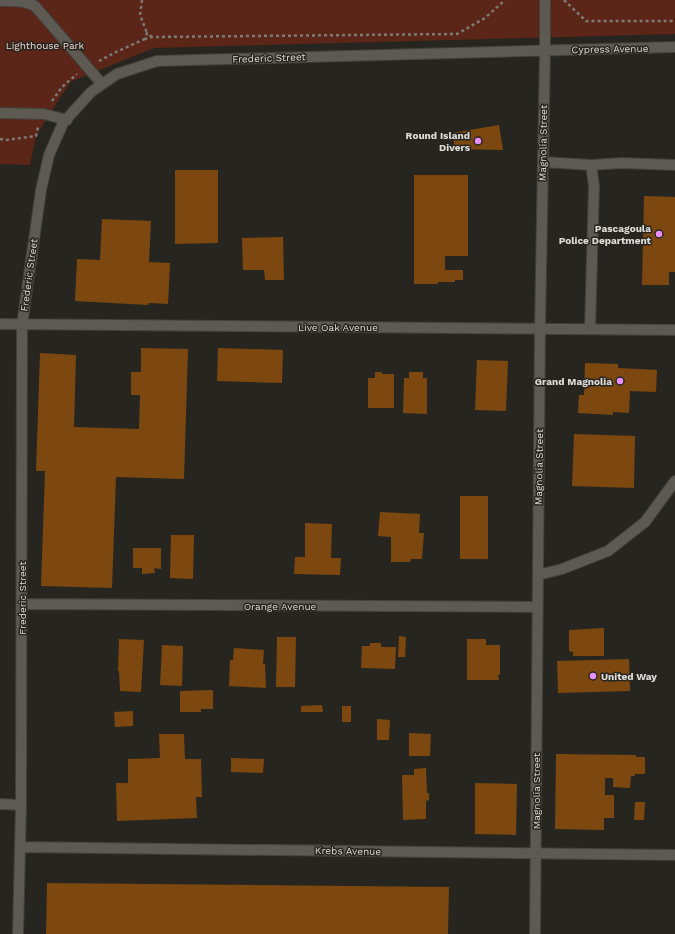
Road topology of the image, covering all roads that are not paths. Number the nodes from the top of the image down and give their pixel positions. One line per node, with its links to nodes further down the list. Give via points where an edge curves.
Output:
1 (545, 0): 4 (street, Magnolia Street)
2 (0, 1): 5 (street, via 24,2 35,6)
3 (675, 47): 4 (street, Cypress Avenue)
4 (545, 50): 5 (street, Frederic Street, via 157,61 117,74); 8 (street, Magnolia Street)
5 (102, 84): 7 (street, Frederic Street, via 91,92)
6 (0, 113): 7 (street, via 44,114)
7 (66, 120): 12 (street, Frederic Street, via 49,155)
8 (543, 162): 9 (street); 13 (street, Magnolia Street)
9 (591, 165): 10 (street, via 622,162); 14 (street, via 594,186)
10 (675, 165)
11 (0, 324): 12 (street, Live Oak Avenue)
12 (22, 325): 13 (street, Live Oak Avenue); 18 (street, Frederic Street)
13 (540, 328): 14 (street, Live Oak Avenue); 17 (street, Magnolia Street)
14 (590, 329): 15 (street, Live Oak Avenue)
15 (675, 330)
16 (675, 481): 17 (street, via 645,522 608,551 562,569)
17 (538, 575): 19 (street, Magnolia Street)
18 (22, 604): 19 (street, Orange Avenue); 21 (street, Frederic Street)
19 (537, 608): 23 (street, Magnolia Street)
20 (0, 804): 21 (street)
21 (21, 805): 22 (street, Frederic Street)
22 (20, 846): 23 (street, Krebs Avenue); 25 (street, Frederic Street)
23 (536, 854): 24 (street, Krebs Avenue); 26 (street, Magnolia Street)
24 (675, 855)
25 (18, 934)
26 (535, 934)

